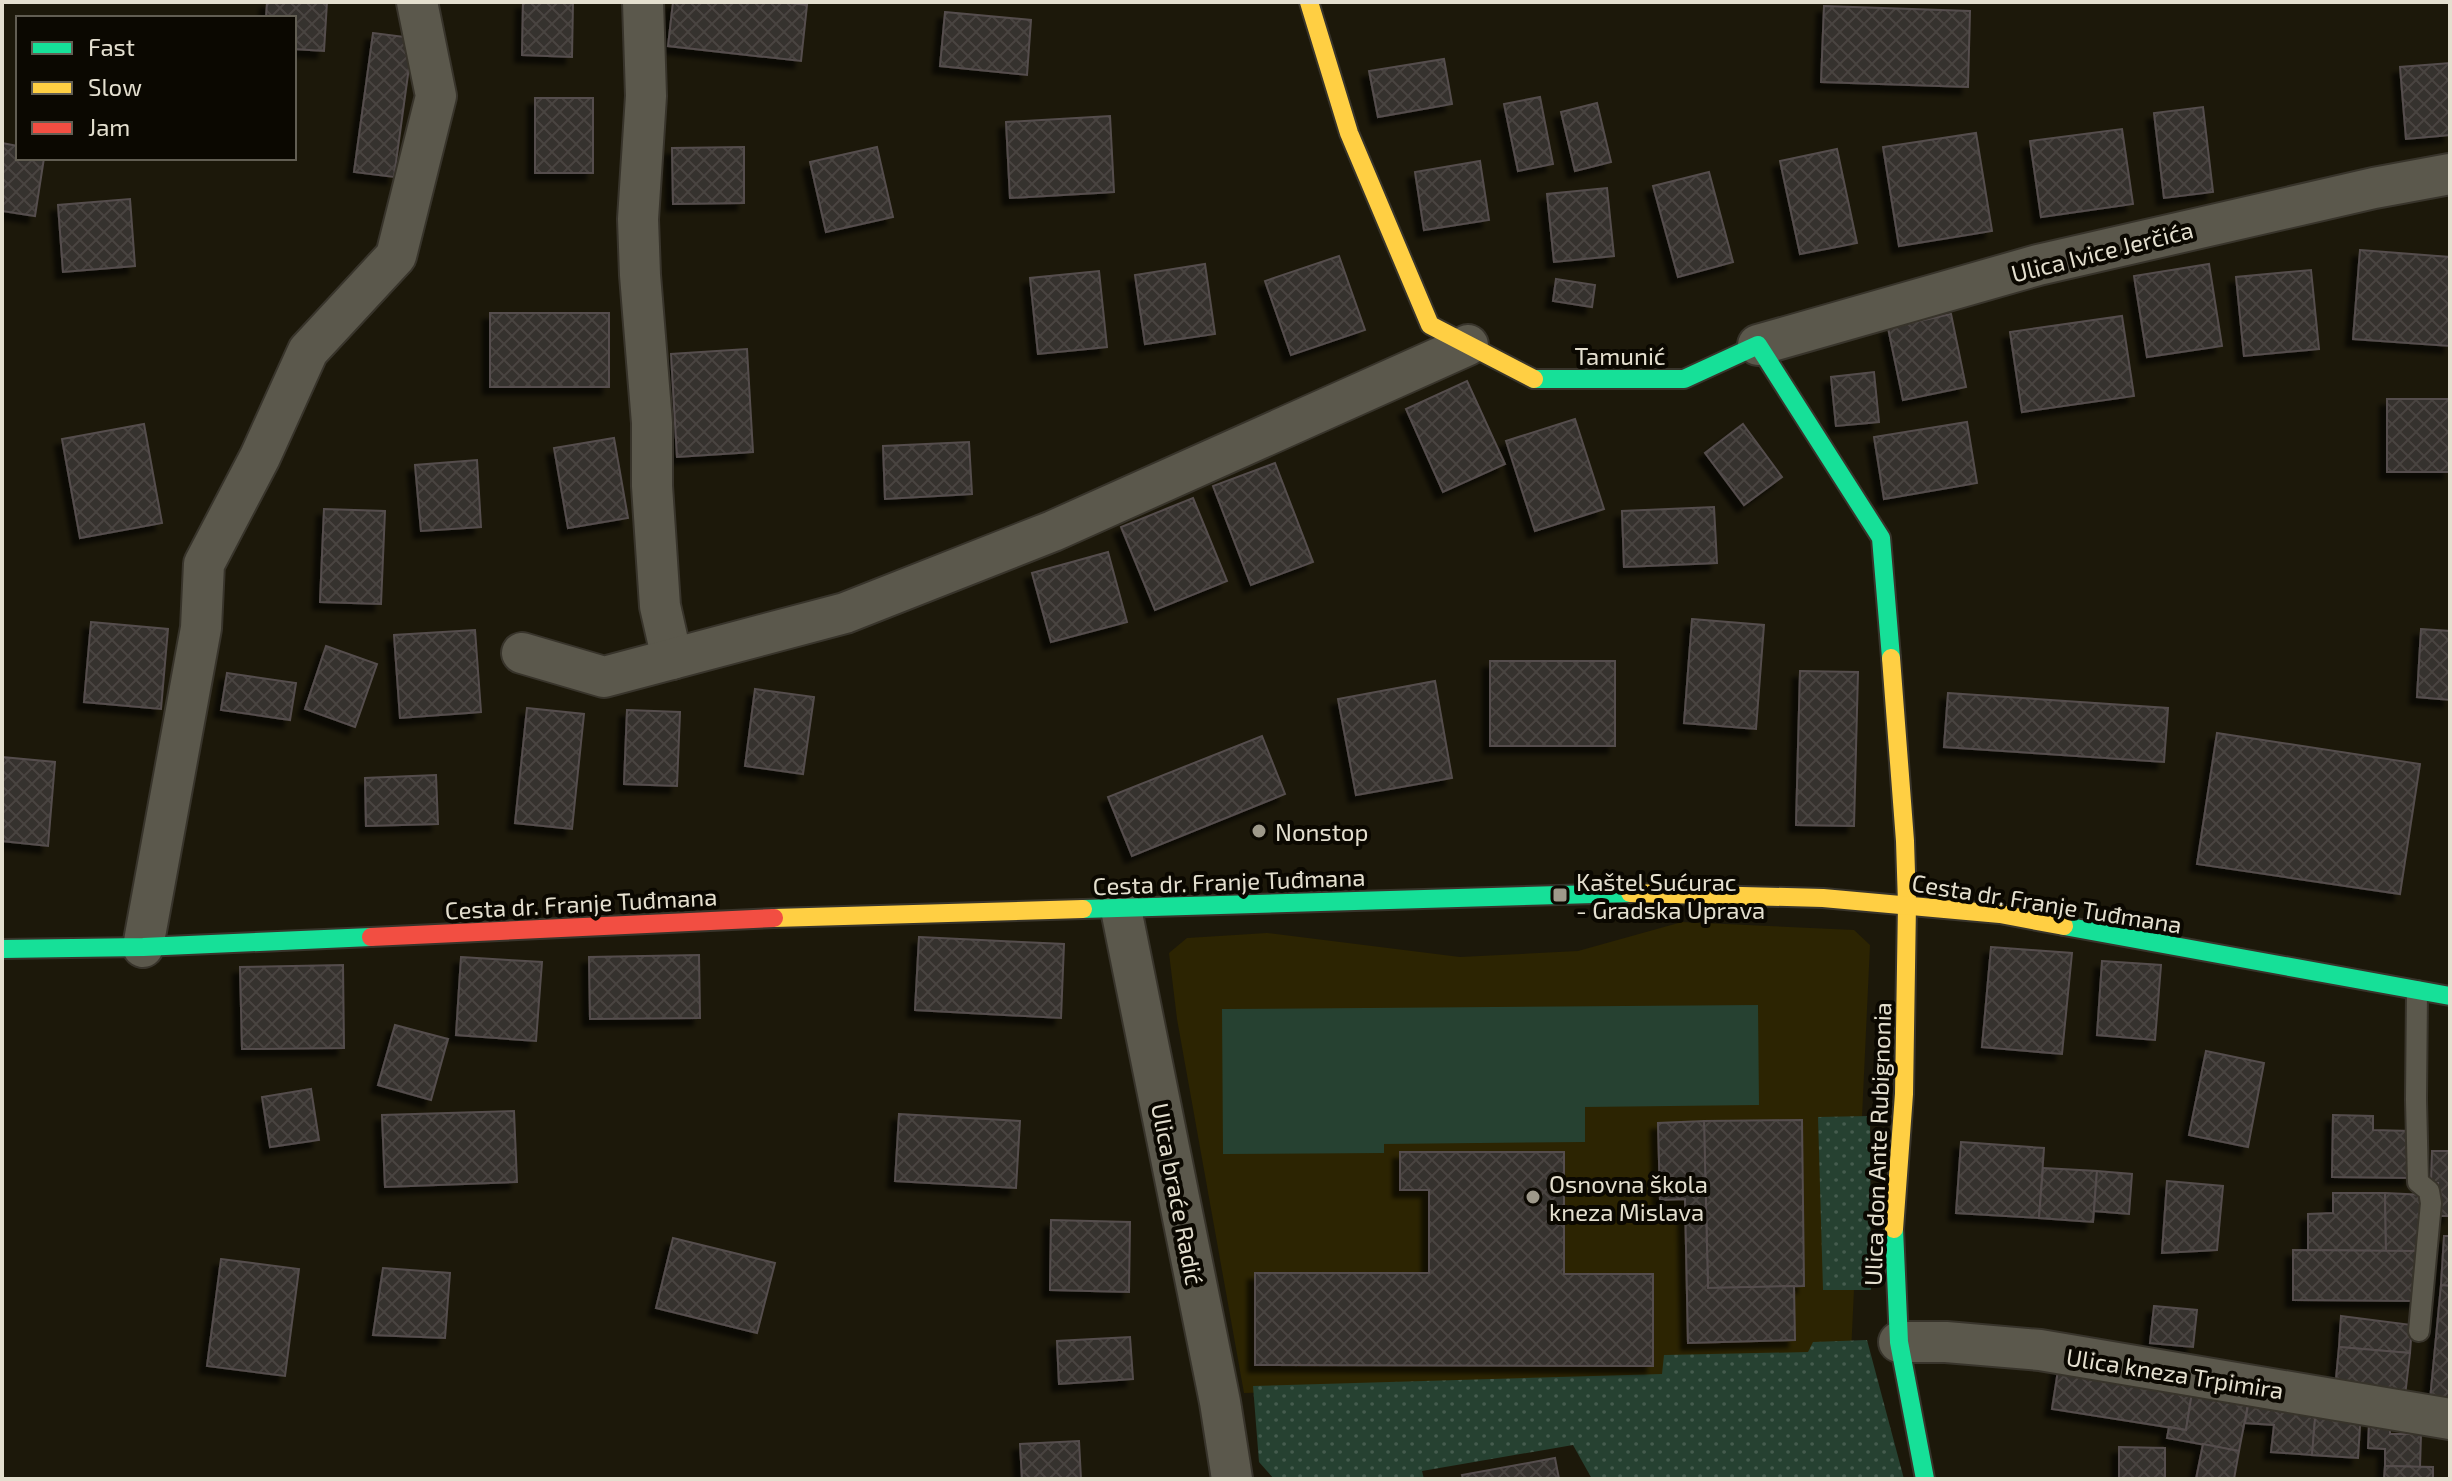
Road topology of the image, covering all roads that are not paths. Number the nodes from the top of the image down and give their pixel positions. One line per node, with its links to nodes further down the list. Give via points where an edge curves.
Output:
1 (417, 2): 11 (street, via 436,96 396,256 308,351 204,564 201,628)
2 (643, 2): 8 (street, via 646,96 640,275 660,606)
3 (1309, 2): 5 (main road, Tamunić, via 1349,133 1430,325)
4 (2450, 174): 6 (street, Ulica Ivice Jerčića, via 2038,265)
5 (1468, 345): 6 (main road, Tamunić, via 1534,379 1684,379); 8 (street, via 1053,531 845,613)
6 (1758, 345): 9 (main road, via 1881,538)
7 (522, 653): 8 (street, via 604,677)
8 (672, 659)
9 (1907, 904): 10 (main road, Cesta dr. Franje Tuđmana, via 1643,893); 13 (main road, Cesta dr. Franje Tuđmana, via 2000,914); 16 (main road, Ulica don Ante Rubignonia, via 1904,1094 1894,1203)
10 (1121, 909): 11 (main road, Cesta dr. Franje Tuđmana, via 803,917); 18 (street, Ulica braće Radić)
11 (143, 947): 12 (main road, Cesta dr. Franje Tuđmana)
12 (2, 949)
13 (2417, 991): 14 (main road, Cesta dr. Franje Tuđmana); 15 (lane, via 2418,1182 2429,1191 2431,1203)
14 (2450, 996)
15 (2419, 1331)
16 (1899, 1342): 17 (street, Ulica kneza Trpimira, via 2040,1350); 19 (main road, Ulica don Ante Rubignonia)
17 (2450, 1419)
18 (1232, 1479)
19 (1925, 1479)

